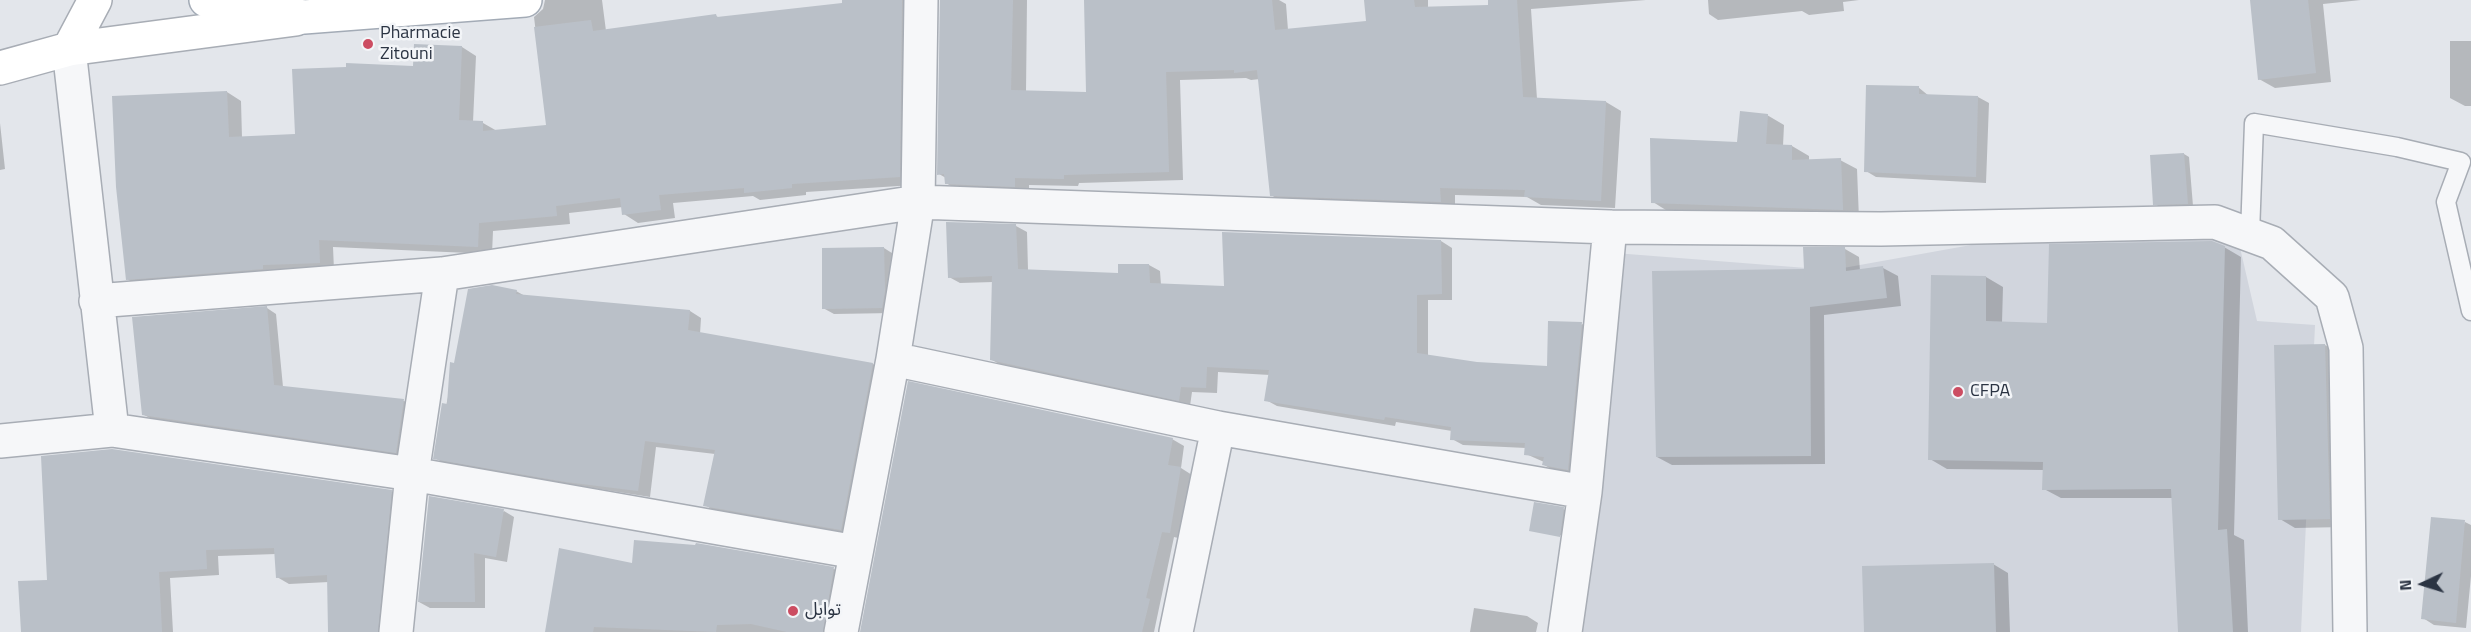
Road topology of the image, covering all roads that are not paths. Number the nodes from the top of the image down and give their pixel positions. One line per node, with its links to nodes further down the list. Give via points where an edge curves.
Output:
1 (94, 0): 6 (main road)
2 (206, 0): 5 (main road)
3 (525, 0): 5 (main road)
4 (921, 0): 8 (street)
5 (304, 18): 6 (main road)
6 (69, 50): 7 (main road); 12 (street)
7 (0, 68)
8 (918, 202): 9 (street); 11 (street); 14 (street)
9 (1610, 227): 10 (street, via 1881,230 2215,222); 19 (street)
10 (2250, 234): 13 (lane, via 2254,123 2461,162 2446,202); 25 (street, via 2272,243 2332,297 2346,348)
11 (442, 274): 12 (street); 18 (street)
12 (96, 301): 16 (street)
13 (2471, 311)
14 (893, 359): 15 (street); 20 (street)
15 (1218, 428): 19 (street); 23 (street)
16 (112, 430): 17 (street); 18 (street)
17 (0, 441)
18 (412, 474): 20 (street); 21 (street)
19 (1585, 492): 24 (street)
20 (856, 552): 22 (street)
21 (396, 632)
22 (841, 632)
23 (1176, 632)
24 (1565, 632)
25 (2350, 632)

